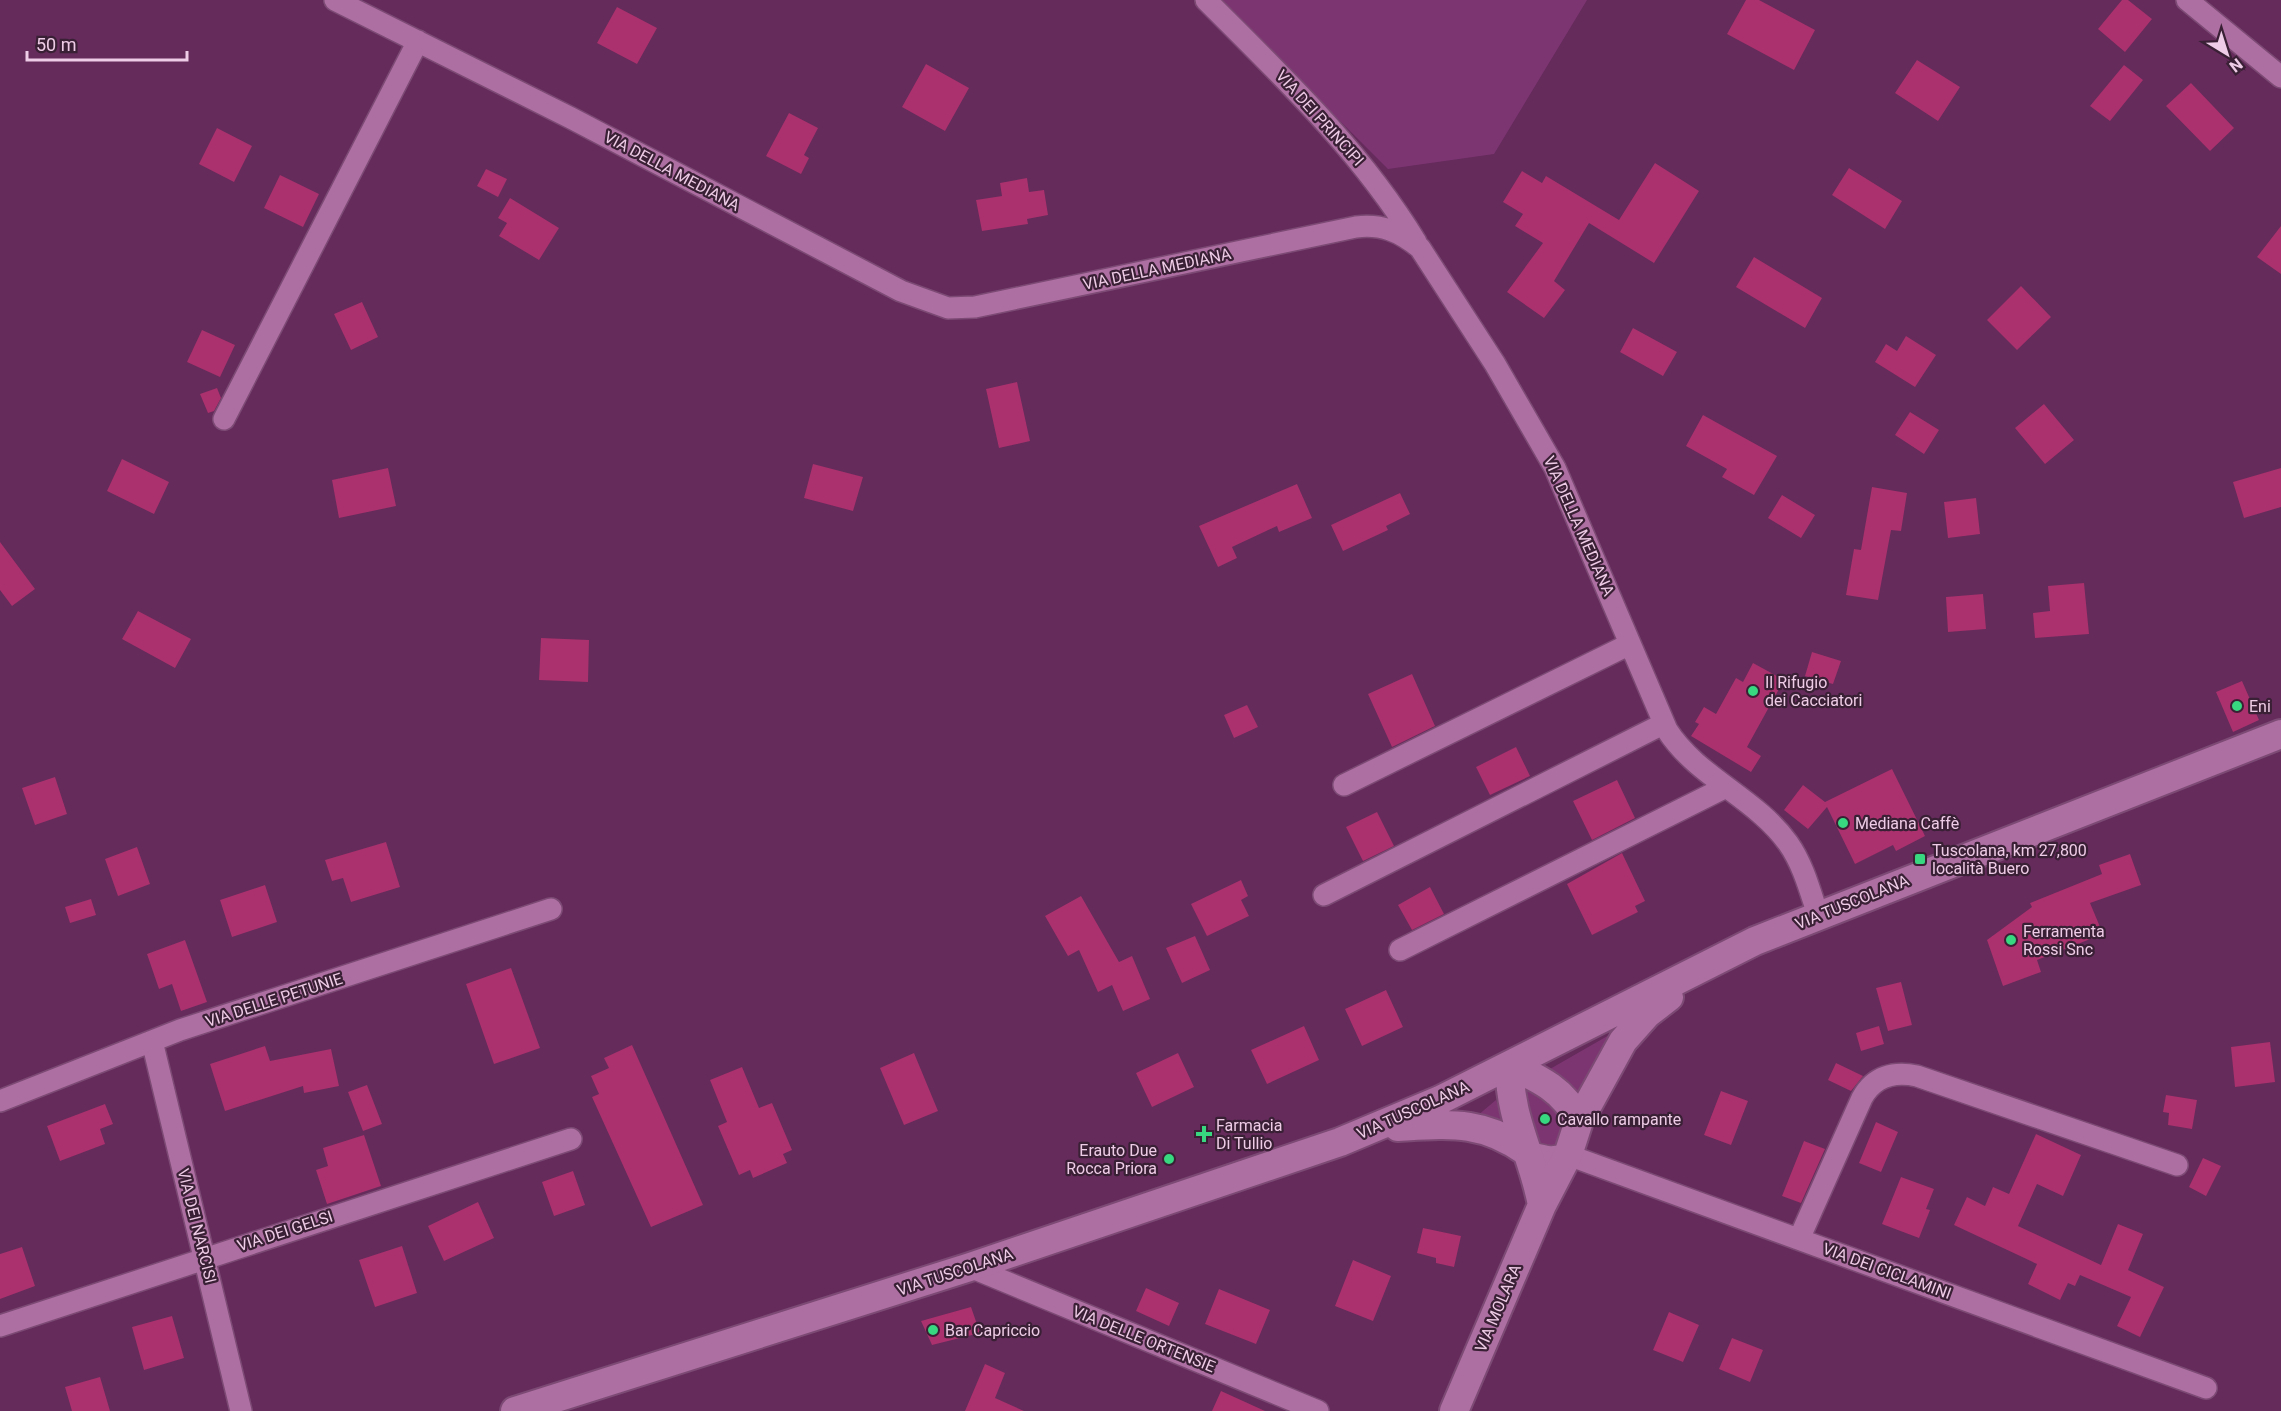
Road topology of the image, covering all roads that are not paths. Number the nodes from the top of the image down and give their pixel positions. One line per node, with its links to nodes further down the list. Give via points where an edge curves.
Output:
1 (335, 0): 4 (street, VIA DELLA MEDIANA)
2 (1206, 0): 6 (street, VIA DEI PRINCIPI, via 1352,152 1382,188)
3 (2187, 0): 5 (street)
4 (418, 41): 6 (street, VIA DELLA MEDIANA, via 902,291 948,308 975,307 1356,227 1390,229); 7 (street)
5 (2281, 77)
6 (1420, 248): 8 (street, VIA DELLA MEDIANA, via 1541,441)
7 (224, 419)
8 (1630, 644): 9 (street, VIA DELLA MEDIANA); 11 (street)
9 (1663, 724): 12 (street, VIA DELLA MEDIANA, via 1679,748); 13 (street)
10 (2281, 734): 15 (main road, VIA TUSCOLANA)
11 (1344, 785)
12 (1726, 788): 15 (street, VIA DELLA MEDIANA, via 1789,843); 17 (street)
13 (1324, 895)
14 (551, 909): 18 (street, VIA DELLE PETUNIE)
15 (1818, 915): 16 (main road, VIA TUSCOLANA)
16 (1755, 941): 19 (main road, VIA TUSCOLANA); 21 (main road, VIA MOLARA, via 1662,1001 1635,1026 1618,1048)
17 (1400, 950)
18 (152, 1041): 20 (street, VIA DELLE PETUNIE); 29 (street, VIA DEI NARCISI)
19 (1510, 1065): 21 (main road, via 1558,1091); 22 (main road, VIA TUSCOLANA); 24 (main road, via 1512,1109)
20 (0, 1101)
21 (1579, 1121): 25 (main road, VIA MOLARA)
22 (1376, 1128): 24 (main road, via 1466,1125 1500,1134); 30 (main road, VIA TUSCOLANA)
23 (572, 1139): 29 (street, VIA DEI GELSI)
24 (1527, 1152): 25 (street, VIA DEI CICLAMINI, via 1550,1157); 27 (main road)
25 (1568, 1155): 27 (main road, VIA MOLARA); 28 (street, VIA DEI CICLAMINI)
26 (2177, 1165): 28 (street, via 1917,1076 1888,1075 1869,1086 1862,1098)
27 (1542, 1205): 36 (main road, VIA MOLARA)
28 (1799, 1239): 32 (street, VIA DEI CICLAMINI)
29 (205, 1256): 31 (street, VIA DEI GELSI); 33 (street, VIA DEI NARCISI)
30 (970, 1267): 34 (main road, VIA TUSCOLANA); 35 (street, VIA DELLE ORTENSIE)
31 (0, 1326)
32 (2206, 1388)
33 (241, 1411)
34 (515, 1411)
35 (1318, 1411)
36 (1454, 1411)

